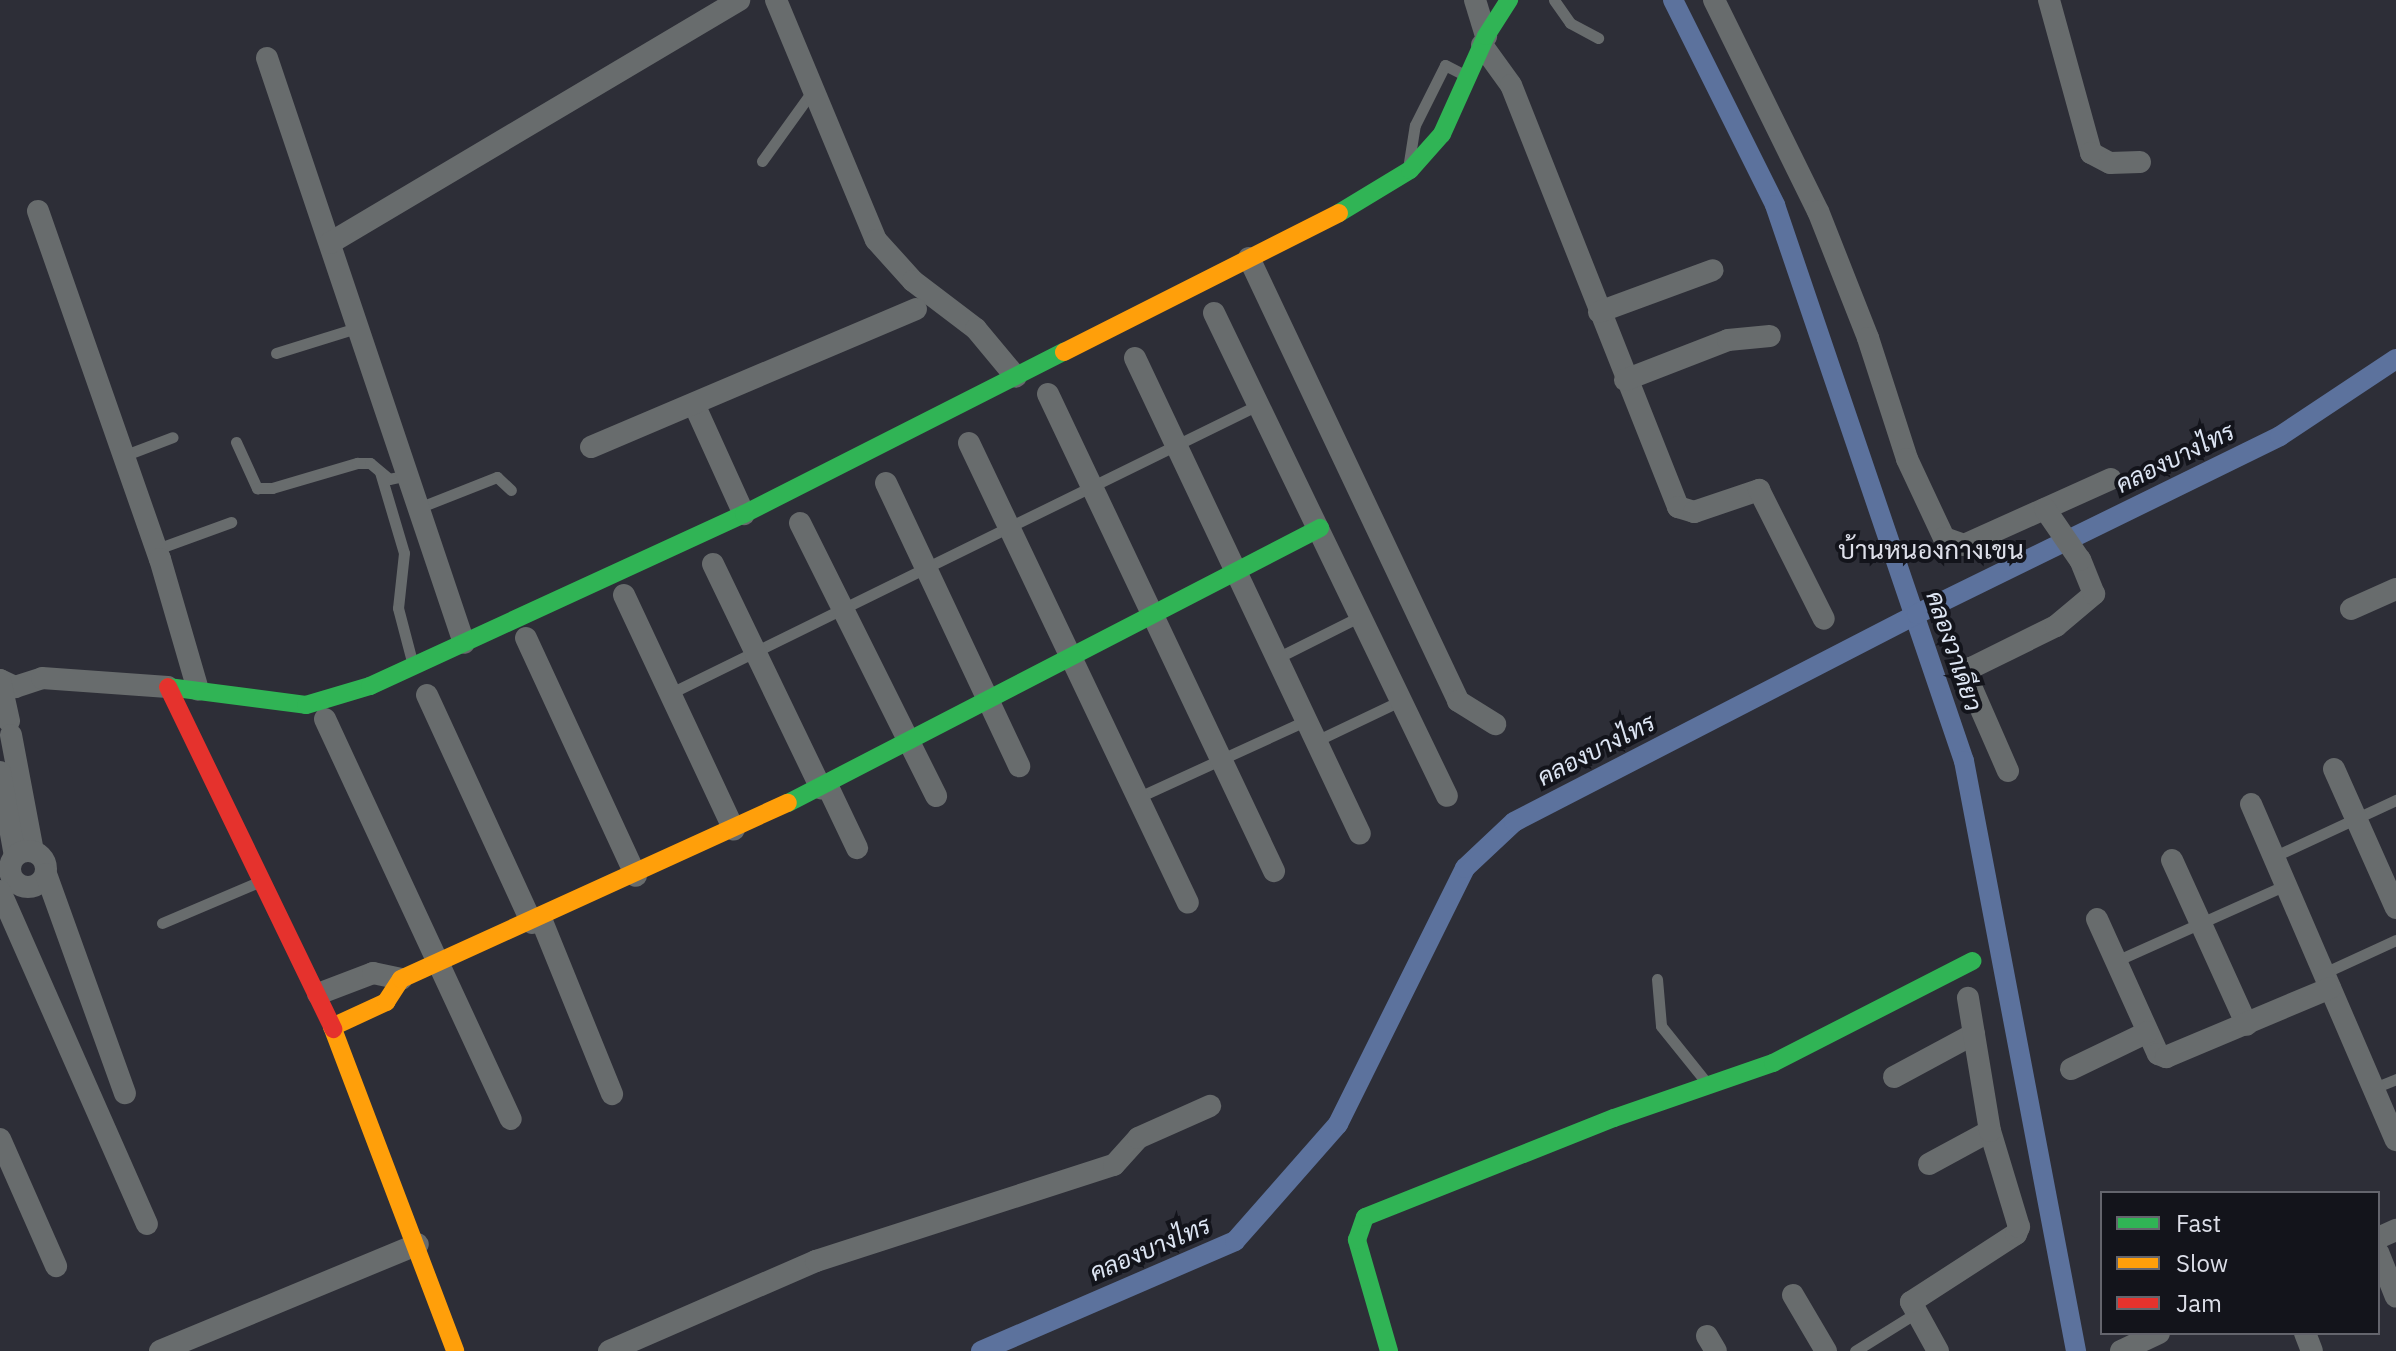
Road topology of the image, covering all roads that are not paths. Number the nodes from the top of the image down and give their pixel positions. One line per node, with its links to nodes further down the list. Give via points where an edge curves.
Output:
1 (739, 0): 17 (street)
2 (776, 0): 12 (street)
3 (1475, 0): 9 (street)
4 (1509, 0): 9 (street)
5 (1554, 0): 8 (lane, via 1570,23)
6 (1714, 0): 46 (street, via 1842,268 1907,459 1944,538 1964,545)
7 (2049, 0): 14 (street, via 2091,153 2110,163)
8 (1598, 38)
9 (1484, 40): 11 (street); 21 (street, via 1511,85)
10 (267, 58): 17 (street)
11 (1468, 76): 15 (street, via 1442,134); 15 (lane, via 1445,65 1415,125)
12 (816, 86): 13 (lane); 27 (street, via 876,240 913,281 976,329)
13 (762, 161)
14 (2140, 162)
15 (1410, 170): 18 (street)
16 (38, 211): 37 (street)
17 (330, 243): 23 (street)
18 (1249, 258): 27 (street); 76 (street, via 1458,701)
19 (1713, 270): 21 (street)
20 (916, 309): 30 (street)
21 (1599, 312): 28 (street)
22 (1214, 313): 31 (street)
23 (357, 328): 25 (lane); 39 (street)
24 (1770, 336): 28 (street, via 1728,340)
25 (276, 353)
26 (1135, 358): 35 (street)
27 (1016, 377): 45 (street)
28 (1625, 380): 61 (street, via 1678,507 1694,512 1759,490)
29 (1048, 394): 42 (street)
30 (694, 404): 36 (street); 45 (street)
31 (1260, 404): 35 (lane); 49 (street)
32 (173, 437): 37 (lane)
33 (236, 442): 38 (lane, via 257,488 357,463 370,463)
34 (969, 443): 50 (street)
35 (1177, 445): 42 (lane); 54 (street)
36 (591, 447)
37 (123, 456): 51 (street)
38 (380, 472): 39 (lane, via 389,479); 67 (lane, via 404,553 398,608)
39 (408, 475): 44 (street)
40 (2111, 479): 46 (street)
41 (886, 483): 53 (street)
42 (1095, 488): 50 (lane); 59 (street)
43 (511, 490): 44 (lane, via 497,477)
44 (418, 508): 63 (street)
45 (744, 514): 63 (street)
46 (2051, 516): 83 (street, via 2092,584 2089,601 2056,626 1966,675)
47 (231, 522): 51 (lane)
48 (800, 523): 58 (street)
49 (1320, 528): 54 (street); 60 (street)
50 (1010, 529): 53 (lane); 65 (street)
51 (157, 549): 70 (street)
52 (713, 564): 64 (street)
53 (928, 569): 58 (lane); 74 (street)
54 (1236, 572): 59 (street); 66 (street)
55 (2396, 589): 57 (street)
56 (624, 595): 71 (street)
57 (2351, 609)
58 (845, 610): 64 (lane); 78 (street)
59 (1155, 614): 65 (street); 80 (street)
60 (1361, 616): 66 (lane); 73 (street)
61 (1824, 619)
62 (526, 638): 99 (street)
63 (464, 643): 67 (street)
64 (756, 653): 71 (lane); 84 (street)
65 (1073, 657): 74 (street); 87 (street)
66 (1277, 658): 77 (street)
67 (414, 666): 70 (street, via 306,705)
68 (0, 680): 69 (street, via 15,687 42,678); 79 (street)
69 (168, 687): 70 (street); 100 (street)
70 (198, 690)
71 (669, 694): 91 (street)
72 (427, 695): 105 (street)
73 (1402, 700): 77 (lane); 86 (street)
74 (991, 701): 78 (street); 81 (street)
75 (325, 719): 111 (street)
76 (1495, 724)
77 (1311, 730): 80 (lane); 92 (street)
78 (912, 743): 84 (street); 85 (street)
79 (7, 748): 97 (street)
80 (1222, 757): 87 (lane); 96 (street)
81 (1019, 766)
82 (2334, 769): 90 (street)
83 (2008, 771)
84 (824, 787): 91 (street); 93 (street)
85 (936, 796)
86 (1447, 796)
87 (1139, 797): 102 (street)
88 (2396, 800): 90 (lane)
89 (2251, 804): 94 (street)
90 (2356, 819): 94 (lane); 103 (street)
91 (734, 830): 99 (street)
92 (1360, 834)
93 (857, 848)
94 (2273, 857): 101 (street)
95 (2172, 860): 107 (street)
96 (1274, 871)
97 (12, 872): 98 (street, via 33,887); 98 (street, via 42,856); 134 (street)
98 (46, 874): 126 (street)
99 (636, 876): 105 (street)
100 (263, 881): 106 (lane); 115 (street)
101 (2286, 885): 107 (lane); 114 (street)
102 (1188, 903)
103 (2396, 908)
104 (2097, 919): 110 (street)
105 (537, 921): 111 (street); 127 (street)
106 (162, 923)
107 (2201, 923): 110 (lane); 117 (street)
108 (2396, 940): 114 (lane)
109 (1972, 961): 124 (street, via 1773,1063)
110 (2116, 961): 119 (street)
111 (441, 962): 112 (street); 129 (street)
112 (401, 979): 115 (street, via 373,973); 118 (street, via 386,1002)
113 (1657, 979): 124 (lane, via 1661,1026)
114 (2327, 980): 117 (street); 125 (street)
115 (318, 994): 118 (street)
116 (1968, 998): 120 (street)
117 (2247, 1025): 119 (street, via 2166,1057 2158,1054)
118 (332, 1027): 135 (street)
119 (2148, 1032): 121 (street)
120 (1974, 1034): 122 (street); 130 (street)
121 (2071, 1069)
122 (1894, 1077)
123 (2396, 1079): 125 (lane)
124 (1708, 1085): 145 (street, via 1365,1217 1357,1240)
125 (2374, 1088): 132 (street)
126 (125, 1093)
127 (612, 1094)
128 (1210, 1106): 144 (street, via 1138,1138 1114,1165 816,1261)
129 (511, 1119)
130 (1990, 1131): 133 (street); 140 (street, via 2013,1199 2016,1234 1917,1295 1911,1302)
131 (0, 1139): 137 (street)
132 (2396, 1140)
133 (1929, 1164)
134 (147, 1224)
135 (418, 1244): 142 (street); 143 (street)
136 (2380, 1257): 139 (street)
137 (56, 1266)
138 (1793, 1295): 146 (street)
139 (2396, 1297)
140 (1916, 1313): 147 (lane); 148 (street)
141 (2155, 1335): 149 (street)
142 (160, 1351)
143 (455, 1351)
144 (609, 1351)
145 (1389, 1351)
146 (1826, 1351)
147 (1855, 1351)
148 (1938, 1351)
149 (2121, 1351)

